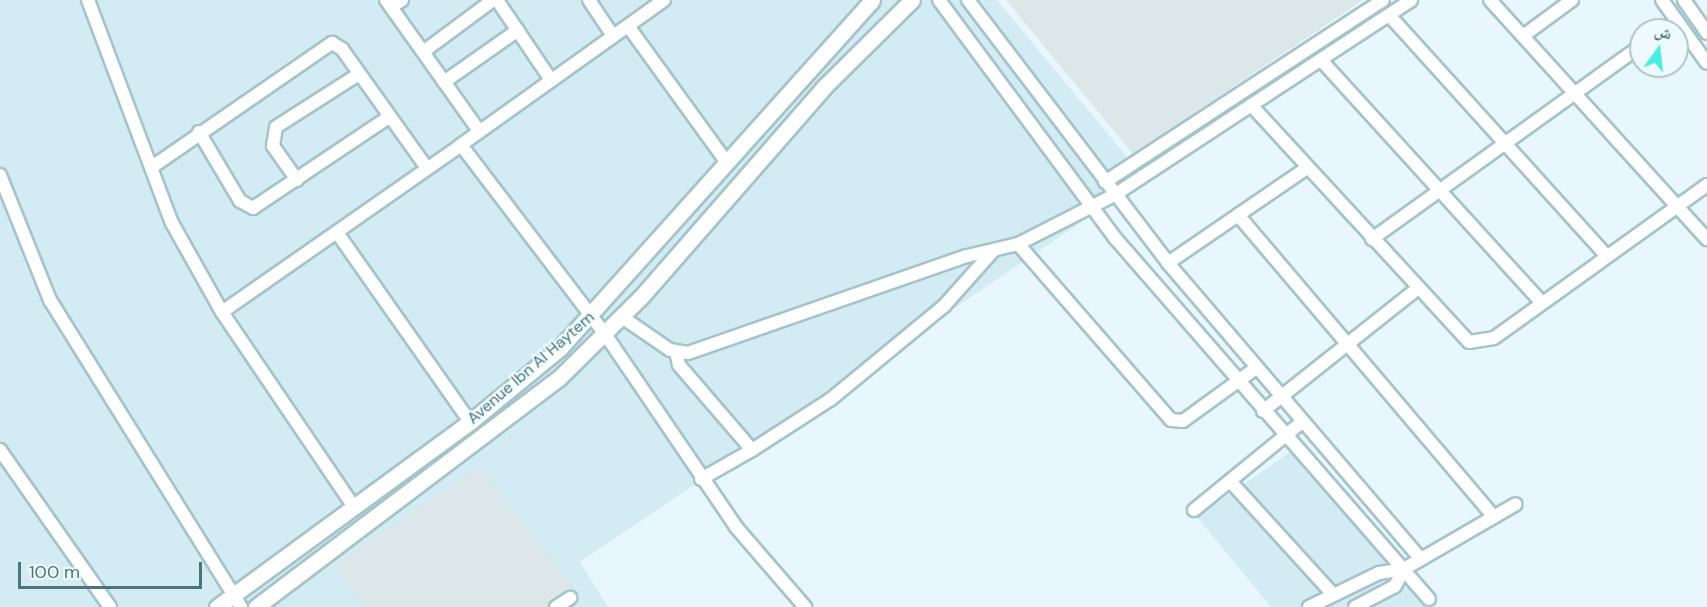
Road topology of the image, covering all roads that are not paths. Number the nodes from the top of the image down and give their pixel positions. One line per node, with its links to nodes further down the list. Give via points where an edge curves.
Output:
1 (88, 0): 40 (street)
2 (402, 0): 16 (street)
3 (495, 0): 20 (street); 25 (street)
4 (589, 0): 22 (street)
5 (664, 0): 19 (street)
6 (872, 0): 39 (street, Avenue Ibn Al Haytem)
7 (912, 0): 62 (street, Avenue Ibn Al Haytem, via 837,73)
8 (939, 0): 49 (street)
9 (968, 0): 45 (street)
10 (1383, 0): 45 (street)
11 (1411, 0): 17 (street)
12 (1490, 0): 23 (street)
13 (1572, 0): 23 (street)
14 (1662, 0): 18 (street)
15 (1684, 0): 21 (street)
16 (388, 4): 25 (street)
17 (1389, 15): 27 (street); 37 (street)
18 (1675, 18)
19 (628, 26): 22 (street); 39 (street)
20 (518, 30): 30 (street); 31 (street)
21 (1707, 33)
22 (613, 36): 30 (street)
23 (1523, 36): 32 (street)
24 (1689, 38): 28 (street)
25 (423, 52): 31 (street)
26 (1629, 55): 32 (street)
27 (1321, 60): 33 (street); 47 (street)
28 (1707, 63)
29 (359, 74): 34 (street); 36 (street, via 337,45 325,45); 44 (street, via 276,127 273,146)
30 (551, 80): 35 (street)
31 (444, 82): 35 (street)
32 (1575, 93): 37 (street); 50 (street)
33 (1251, 105): 42 (street); 48 (street)
34 (389, 117): 41 (street); 44 (street)
35 (479, 131): 38 (street)
36 (199, 132): 40 (street); 44 (street, via 247,206 261,206)
37 (1505, 144): 47 (street); 57 (street)
38 (461, 145): 41 (street); 63 (street)
39 (728, 164): 63 (street, Avenue Ibn Al Haytem)
40 (152, 167): 61 (street, via 172,223)
41 (427, 168): 52 (street)
42 (1307, 168): 51 (street); 54 (street)
43 (0, 176): 88 (street, via 50,300)
44 (297, 180)
45 (1105, 182): 48 (street)
46 (1707, 185): 50 (street)
47 (1441, 189): 54 (street); 60 (street)
48 (1116, 194): 49 (street); 58 (street)
49 (1093, 206): 55 (street); 68 (street)
50 (1677, 206): 53 (street); 57 (street)
51 (1238, 215): 58 (street); 65 (street)
52 (338, 234): 61 (street); 71 (street)
53 (1707, 238)
54 (1372, 239): 59 (street)
55 (1018, 244): 56 (street); 68 (street, via 1171,420 1184,421)
56 (992, 252): 66 (street, via 967,256 694,351); 75 (street, via 944,306 831,399)
57 (1607, 256): 60 (street)
58 (1168, 262): 67 (street)
59 (1417, 289): 60 (street, via 1458,336 1475,343 1494,338); 65 (street)
60 (1542, 303)
61 (222, 312): 79 (street)
62 (622, 317): 64 (street, Avenue Ibn Al Haytem); 66 (street)
63 (592, 318): 64 (street); 71 (street, Avenue Ibn Al Haytem)
64 (604, 334): 76 (street); 92 (street, Avenue Ibn Al Haytem, via 509,420)
65 (1351, 342): 69 (street); 81 (street)
66 (676, 352): 75 (street, via 679,365)
67 (1256, 368): 68 (street); 69 (street)
68 (1237, 383): 70 (street)
69 (1281, 398): 70 (street); 72 (street)
70 (1263, 411): 73 (street)
71 (470, 422): 79 (street, Avenue Ibn Al Haytem)
72 (1302, 422): 73 (street); 82 (street)
73 (1285, 436): 77 (street); 83 (street)
74 (0, 450): 90 (street)
75 (752, 450): 76 (street)
76 (701, 479): 94 (street)
77 (1230, 481): 80 (street); 85 (street)
78 (1516, 504): 81 (street)
79 (354, 507): 88 (street, Avenue Ibn Al Haytem)
80 (1194, 510)
81 (1494, 517): 82 (street)
82 (1421, 559): 83 (street)
83 (1404, 569): 84 (street, via 1391,568); 87 (street); 89 (street, via 1398,584)
84 (1352, 585): 85 (street); 89 (street)
85 (1333, 594): 95 (street)
86 (570, 598): 93 (street)
87 (1429, 599)
88 (238, 601): 91 (street, Avenue Ibn Al Haytem)
89 (1359, 605)
90 (110, 607)
91 (217, 607)
92 (256, 607)
93 (556, 607)
94 (805, 607)
95 (1309, 607)

